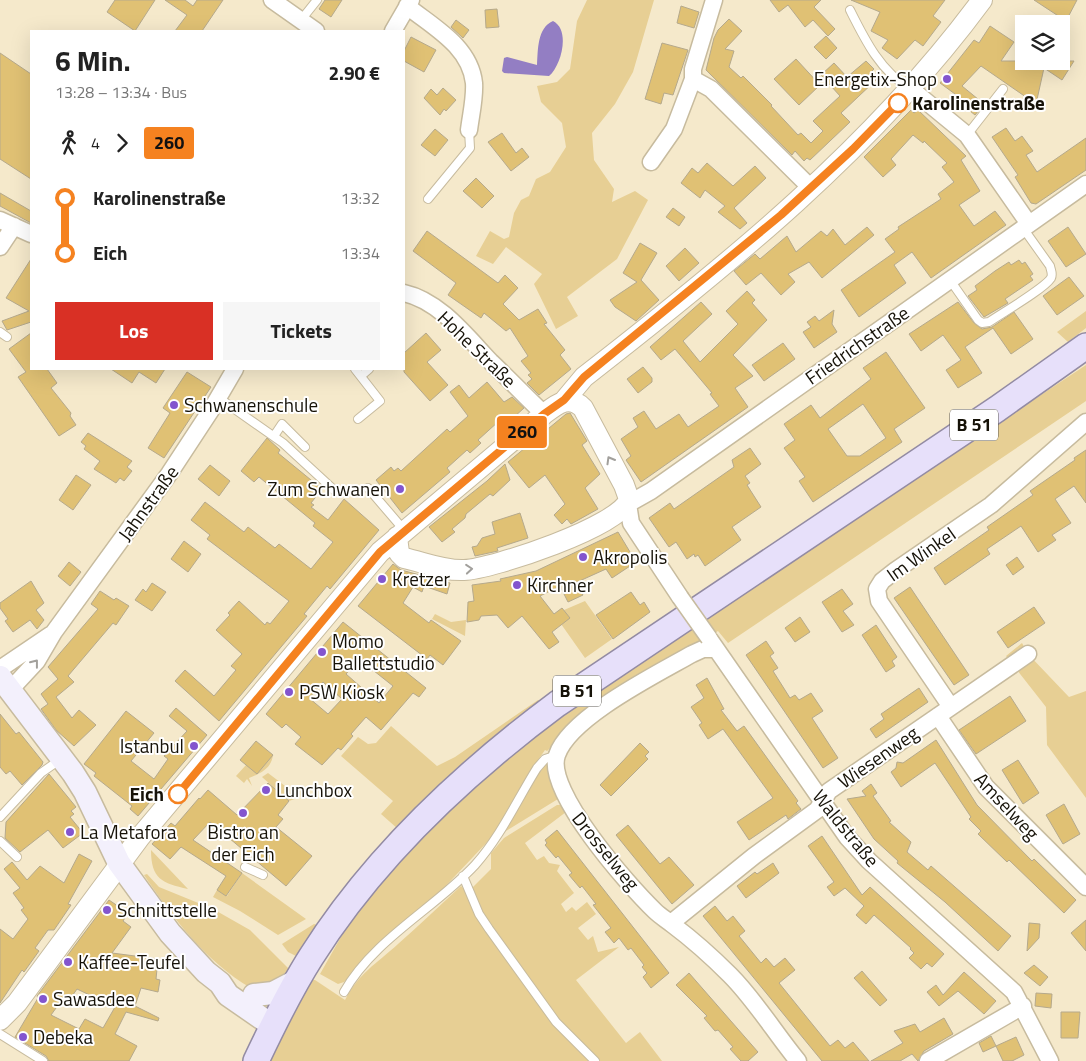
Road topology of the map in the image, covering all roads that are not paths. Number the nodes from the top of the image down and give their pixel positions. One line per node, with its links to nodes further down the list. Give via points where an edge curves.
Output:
1 (272, 0): 7 (street)
2 (317, 0): 7 (lane)
3 (714, 0): 10 (street, via 693,69)
4 (982, 0): 11 (street)
5 (409, 3): 9 (street); 13 (street, via 452,41 466,60 474,83)
6 (850, 10): 11 (lane, via 873,52 900,82)
7 (301, 20): 8 (street)
8 (315, 30)
9 (394, 30)
10 (693, 79): 15 (street, via 674,129); 17 (street, via 711,90)
11 (911, 89): 14 (street); 17 (street)
12 (1003, 89): 14 (lane)
13 (469, 130): 18 (lane, via 470,148)
14 (967, 135): 20 (street)
15 (652, 162)
16 (1086, 184): 20 (street, Friedrichstraße)
17 (811, 188): 28 (street)
18 (428, 199)
19 (7, 223): 21 (street); 22 (street)
20 (1026, 226): 23 (street, Friedrichstraße); 23 (lane, via 1052,273 1050,279 1031,293 989,322 982,323)
21 (30, 234)
22 (0, 248)
23 (950, 280): 43 (street, Friedrichstraße)
24 (405, 293): 36 (street, Hohe Straße, via 430,304 455,325)
25 (0, 332): 26 (lane)
26 (7, 337)
27 (1084, 348): 65 (main road, B 51, via 520,732 446,796 398,846 350,902)
28 (609, 358): 34 (street, via 584,377); 35 (street, via 590,386)
29 (234, 370): 33 (street, Jahnstraße)
30 (356, 370): 32 (lane)
31 (368, 370): 32 (lane)
32 (361, 376): 37 (lane, via 380,401)
33 (219, 398): 39 (lane); 47 (street, Jahnstraße, via 169,474)
34 (564, 400): 35 (street); 36 (street)
35 (583, 408): 43 (street, one-way to 35, via 624,485)
36 (544, 414): 44 (street)
37 (358, 419)
38 (1086, 422): 52 (street, Im Winkel, via 1004,494 896,570 882,581 877,590 879,601)
39 (274, 436): 40 (lane, via 282,424); 42 (lane)
40 (305, 447)
41 (368, 488): 44 (lane)
42 (334, 490)
43 (628, 504): 45 (street, one-way to 43, via 455,570 485,568 523,557 580,533 614,516); 48 (street, Waldstraße, bridge, via 631,523)
44 (400, 533): 45 (street, via 399,553); 46 (street)
45 (404, 558): 46 (street, via 385,560)
46 (367, 568): 59 (street)
47 (54, 632): 50 (street, Jahnstraße); 51 (street, Jahnstraße, one-way to 47, via 37,661)
48 (712, 643): 53 (street, via 615,699 580,726); 55 (street, Waldstraße)
49 (1028, 654): 52 (street, Wiesenweg)
50 (0, 670)
51 (5, 684): 54 (main road)
52 (944, 711): 55 (street, Wiesenweg, via 830,791); 63 (street, Amselweg, via 986,787)
53 (557, 755): 62 (lane, via 545,759 537,768 494,840); 64 (street, Drosselweg, via 558,782 580,822 655,912)
54 (62, 758): 56 (lane, via 41,773); 59 (main road, via 85,792)
55 (822, 802): 64 (street, via 817,810); 69 (street, Waldstraße, via 858,850 1008,986)
56 (0, 816)
57 (0, 841): 58 (lane)
58 (17, 857)
59 (119, 863): 66 (main road, via 170,934); 70 (street, via 17,1003)
60 (245, 867): 61 (lane)
61 (263, 875)
62 (463, 876): 67 (lane, via 370,960 352,978); 75 (lane, via 478,914 556,1022)
63 (1086, 887)
64 (671, 923): 76 (street, Drosselweg, via 732,976)
65 (303, 970): 68 (main road, via 273,993); 71 (main road, B 51)
66 (220, 983): 68 (main road); 71 (main road, via 235,1002)
67 (344, 992)
68 (254, 995): 71 (main road)
69 (1023, 1006): 77 (street); 78 (street)
70 (0, 1020)
71 (275, 1022): 74 (main road, B 51)
72 (0, 1034): 73 (lane)
73 (43, 1061)
74 (256, 1061)
75 (595, 1061)
76 (798, 1061)
77 (928, 1061)
78 (1050, 1061)

